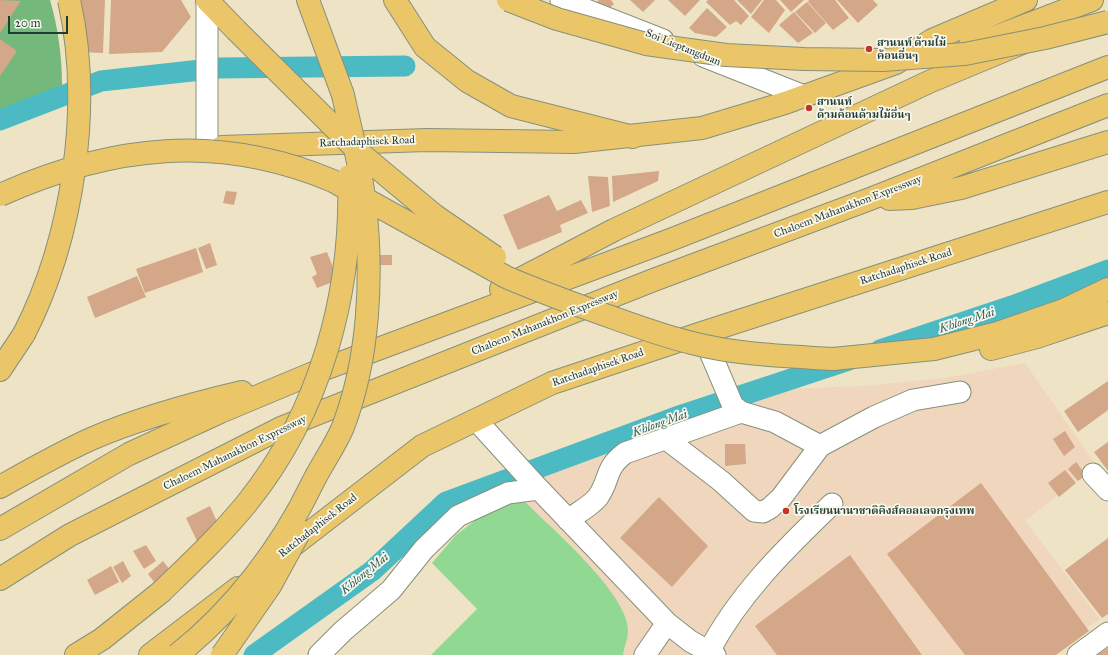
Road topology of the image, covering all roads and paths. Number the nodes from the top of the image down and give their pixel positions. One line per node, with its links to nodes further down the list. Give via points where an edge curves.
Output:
1 (69, 0): 27 (main road, bridge, via 78,90 77,133 71,185 56,254)
2 (207, 0): 18 (street); 24 (main road, bridge, via 361,154 403,191 465,238 500,260)
3 (308, 0): 13 (main road)
4 (395, 0): 16 (main road, via 425,47 467,81 511,106)
5 (508, 0): 10 (main road, bridge, via 557,20 646,44 726,56 804,59 883,60 965,54)
6 (561, 0): 14 (street, Soi Lieptangduan)
7 (1026, 0): 11 (main road, Ratchadaphisek Road, via 932,40)
8 (1092, 0): 9 (main road, Ratchadaphisek Road)
9 (1050, 16): 11 (main road, Ratchadaphisek Road, via 936,60); 25 (main road, via 1039,36 931,81 614,230 553,260)
10 (1108, 22)
11 (896, 63): 14 (main road, Ratchadaphisek Road)
12 (1108, 67): 25 (main road, via 663,242)
13 (343, 95): 35 (main road, bridge, via 365,204 369,267 360,366); 49 (main road, bridge, via 349,182 345,267 325,357 293,433 275,465 247,503 208,546 161,592 102,639)
14 (804, 96): 16 (main road, Ratchadaphisek Road, via 702,128)
15 (1108, 105): 20 (main road, Chaloem Mahanakhon Expressway)
16 (633, 137): 18 (main road, Ratchadaphisek Road, via 574,142 427,140)
17 (1108, 142): 20 (main road, via 961,188 912,198)
18 (207, 147): 19 (main road, Ratchadaphisek Road, via 124,160 14,188)
19 (0, 194): 24 (main road, bridge, via 69,168 130,154 200,151 290,164 333,181 506,277)
20 (870, 200): 45 (main road, Chaloem Mahanakhon Expressway, via 651,281 281,428 70,535)
21 (1108, 202): 26 (main road, Ratchadaphisek Road)
22 (1108, 289): 29 (main road, via 1064,310 998,333 934,349)
23 (1108, 312): 29 (main road, via 1037,338 982,352 927,360)
24 (604, 315): 29 (main road, bridge, via 666,336 723,349 755,354)
25 (424, 331): 31 (main road)
26 (702, 332): 33 (street); 34 (main road, Ratchadaphisek Road, via 552,383)
27 (24, 334): 28 (main road); 30 (main road)
28 (0, 356)
29 (833, 359)
30 (0, 370)
31 (311, 374): 39 (main road, via 142,420 91,439 36,466); 44 (main road, via 129,454)
32 (960, 392): 37 (street, via 913,400 874,417)
33 (733, 402): 36 (street); 37 (street)
34 (476, 420): 40 (street); 50 (main road, Ratchadaphisek Road, via 422,446)
35 (342, 428): 51 (main road, bridge, via 278,544 239,595); 52 (main road, bridge, via 314,503 286,558 254,611)
36 (664, 438): 37 (street, via 721,481 754,510 763,512 781,498); 43 (street, via 634,449 615,461 596,499)
37 (820, 446)
38 (1093, 474): 41 (street)
39 (0, 488)
40 (538, 488): 43 (street); 53 (street, via 508,493 458,516 424,549 391,590 343,631)
41 (1108, 490)
42 (832, 504): 48 (street, via 798,536 741,599)
43 (568, 520): 46 (street)
44 (0, 529)
45 (0, 579)
46 (668, 623): 48 (street); 54 (street)
47 (1108, 633): 55 (street)
48 (710, 654)
49 (76, 655)
50 (150, 655)
51 (177, 655)
52 (222, 655)
53 (320, 655)
54 (645, 655)
55 (1078, 655)

